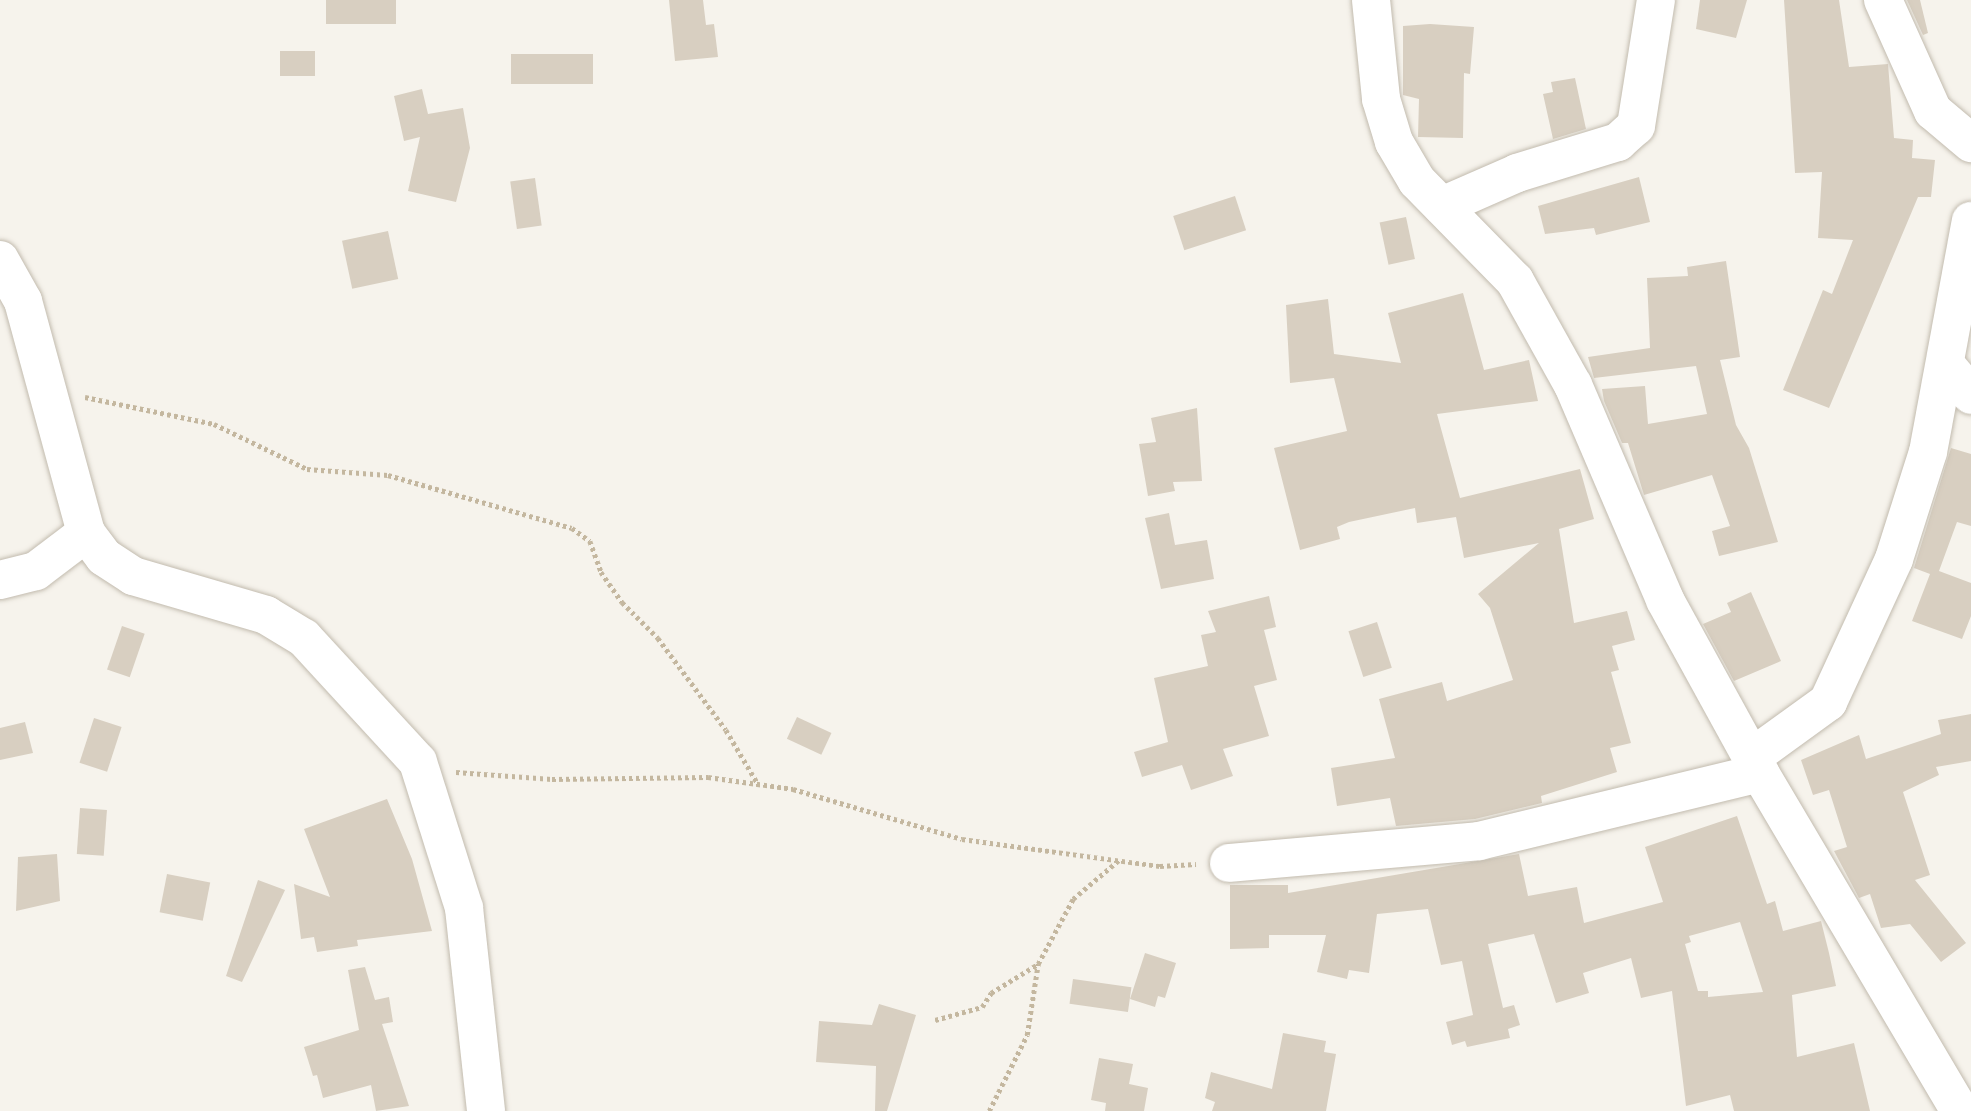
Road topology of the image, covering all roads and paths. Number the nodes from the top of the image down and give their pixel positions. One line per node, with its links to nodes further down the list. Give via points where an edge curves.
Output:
1 (1371, 0): 5 (street, via 1381,99 1394,142 1417,181)
2 (1656, 0): 5 (street, via 1636,126 1618,142 1517,173)
3 (1882, 0): 4 (street, via 1933,111)
4 (1971, 143)
5 (1442, 206): 14 (street, via 1515,281 1573,385 1665,600)
6 (1971, 221): 8 (street)
7 (0, 260): 10 (street, via 23,301)
8 (1946, 365): 9 (street); 14 (street, via 1928,452 1894,559 1828,702)
9 (1971, 395)
10 (52, 396): 11 (street); 15 (path, via 96,398 214,424 307,469 388,475 572,528 590,541 601,572 622,603 658,638 726,730)
11 (86, 533): 12 (street, via 36,571); 13 (street, via 104,557 133,576 266,615 304,638)
12 (0, 580)
13 (418, 762): 15 (path, via 467,775 708,777); 20 (street, via 464,908)
14 (1756, 765): 17 (street, via 1479,841); 22 (street)
15 (758, 784): 16 (path, via 793,789 962,839)
16 (1120, 859): 17 (path, via 1160,866); 18 (path, via 1073,899)
17 (1228, 863)
18 (1038, 964): 19 (path, via 991,993 982,1007); 21 (path, via 1027,1035)
19 (935, 1020)
20 (486, 1111)
21 (989, 1111)
22 (1960, 1111)

